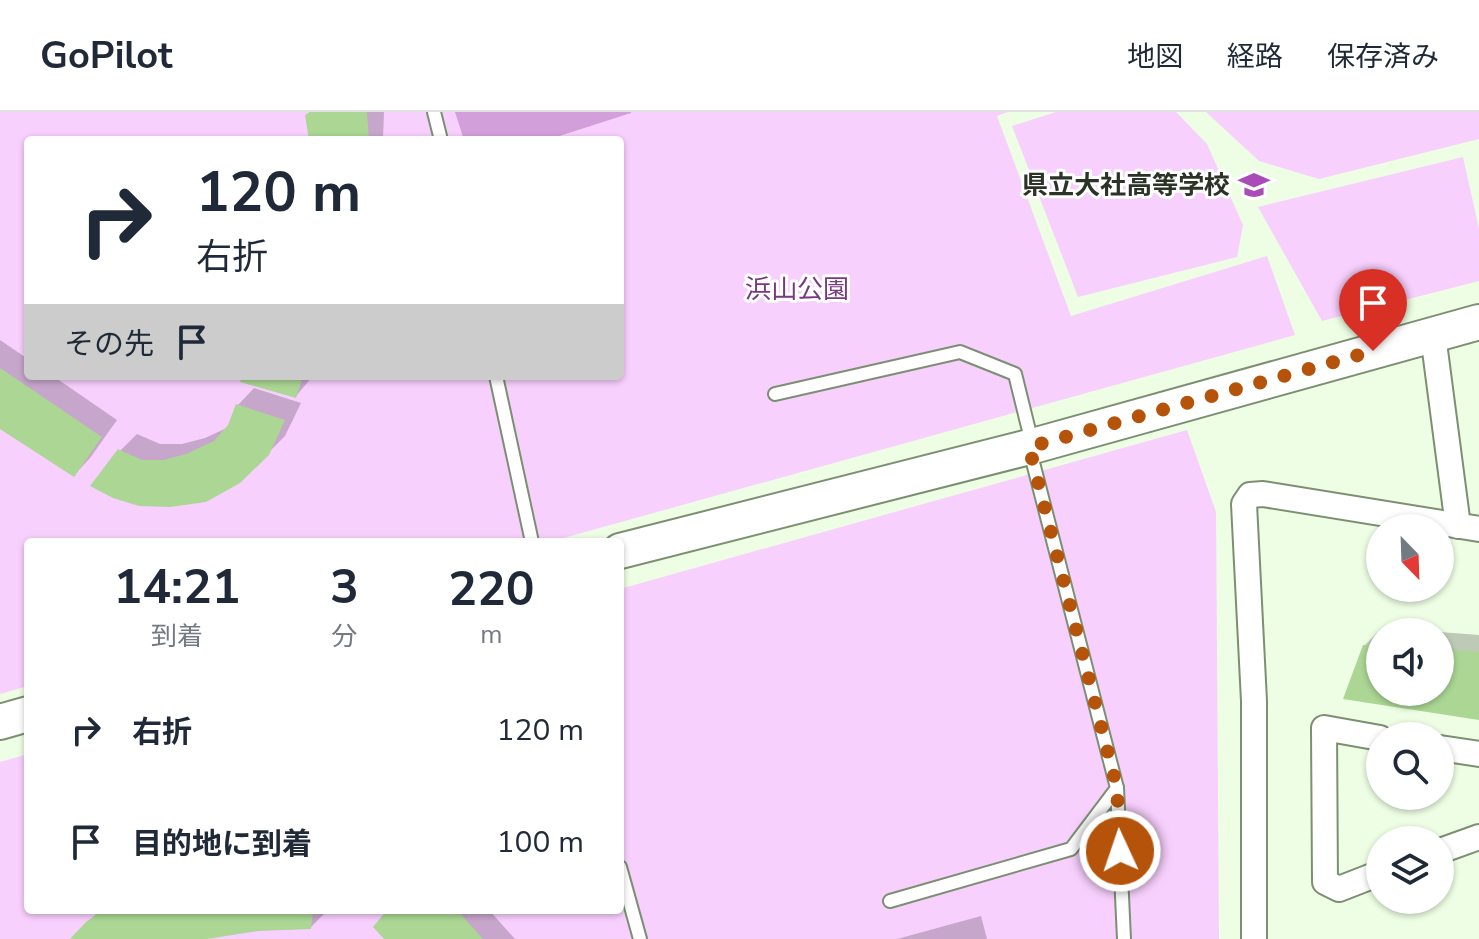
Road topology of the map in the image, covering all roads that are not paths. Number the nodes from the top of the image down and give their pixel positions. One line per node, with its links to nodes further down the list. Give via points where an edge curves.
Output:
1 (434, 112): 2 (lane)
2 (440, 136)
3 (1479, 322): 4 (street)
4 (1433, 335): 7 (street); 8 (street)
5 (497, 380): 9 (lane)
6 (775, 394): 7 (lane, via 960,352 1015,374)
7 (1031, 446): 10 (street); 16 (lane)
8 (1468, 527): 24 (street, via 1263,494 1250,495 1244,504 1254,701)
9 (531, 538)
10 (624, 550)
11 (24, 715): 12 (street)
12 (0, 722)
13 (1366, 736): 19 (street, via 1324,728 1325,882 1339,889)
14 (1454, 750): 15 (street)
15 (1479, 754)
16 (1117, 788): 21 (lane, via 1071,849); 23 (lane)
17 (1479, 837): 18 (street)
18 (1454, 846)
19 (1366, 878)
20 (624, 881): 22 (lane)
21 (890, 901)
22 (640, 939)
23 (1124, 939)
24 (1254, 939)

